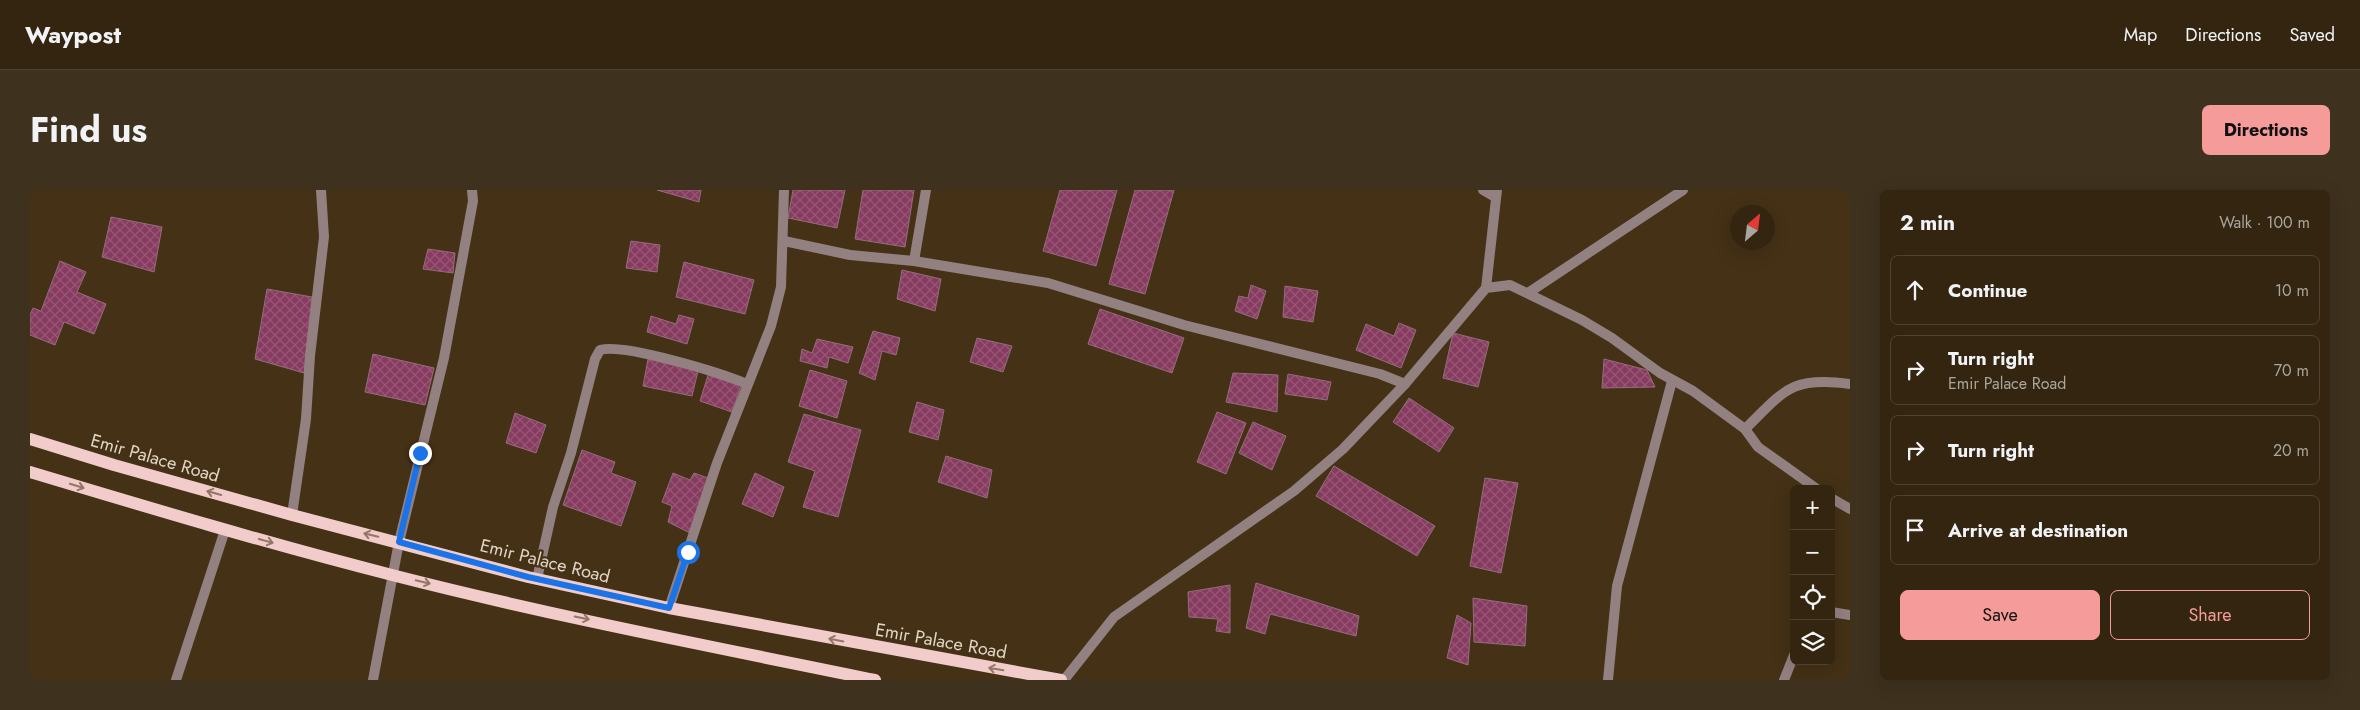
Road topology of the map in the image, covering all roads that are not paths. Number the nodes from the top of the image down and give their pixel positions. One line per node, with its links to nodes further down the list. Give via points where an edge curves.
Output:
1 (321, 190): 22 (street, via 324,237 306,419)
2 (472, 190): 24 (street, via 473,201 444,358)
3 (784, 190): 8 (street)
4 (926, 190): 9 (street)
5 (1483, 190): 7 (street)
6 (1683, 190): 11 (street)
7 (1496, 193): 10 (street)
8 (784, 241): 9 (street, via 850,255); 13 (street, via 781,287 771,326)
9 (914, 261): 14 (street, via 1048,284 1184,325 1380,374)
10 (1486, 288): 11 (street, via 1510,285); 14 (street)
11 (1528, 293): 12 (street, via 1612,338)
12 (1672, 380): 16 (street, via 1693,391); 35 (street, via 1617,586)
13 (747, 384): 26 (street, via 696,366 619,348 600,350 594,359 553,507); 27 (street)
14 (1405, 384): 34 (street, via 1343,449 1294,491 1114,618)
15 (1850, 384): 16 (street, via 1813,381 1797,384 1783,392)
16 (1745, 429): 19 (street, via 1758,447)
17 (30, 439): 22 (main road, Emir Palace Road, one-way to 17)
18 (30, 472): 23 (main road, one-way to 23)
19 (1811, 485)
20 (1835, 500): 21 (street)
21 (1850, 509)
22 (292, 515): 24 (main road, Emir Palace Road, one-way to 22)
23 (225, 530): 25 (main road, one-way to 25); 31 (street)
24 (399, 542): 25 (street); 26 (main road, Emir Palace Road)
25 (393, 575): 32 (street); 33 (main road, one-way to 33)
26 (537, 579): 27 (main road, Emir Palace Road)
27 (669, 608): 34 (main road, Emir Palace Road, one-way to 27)
28 (1835, 613): 29 (street)
29 (1850, 615)
30 (1790, 665): 36 (street)
31 (176, 680)
32 (373, 680)
33 (875, 680)
34 (1063, 680)
35 (1608, 680)
36 (1784, 680)

